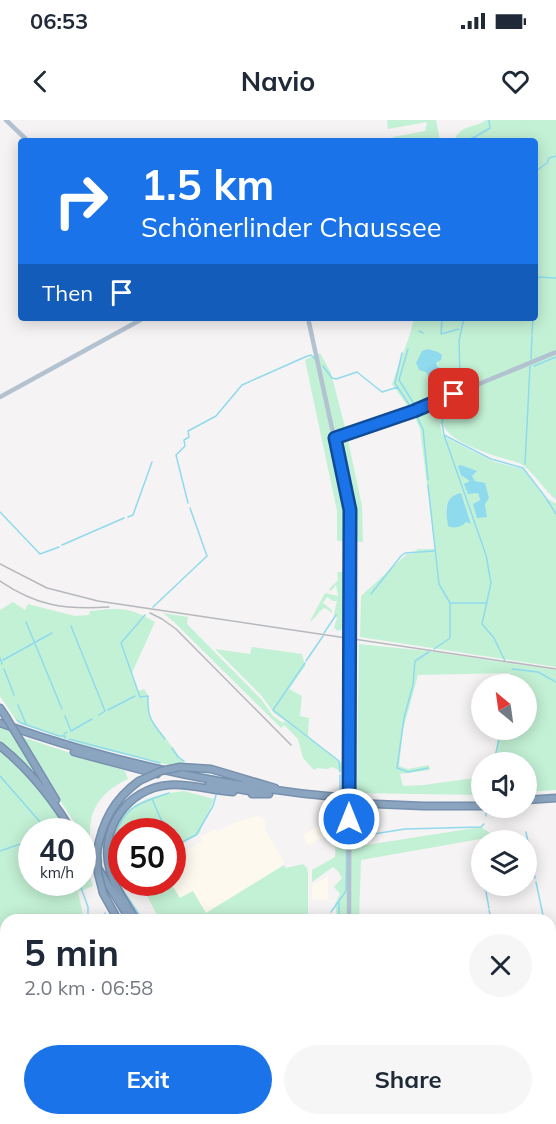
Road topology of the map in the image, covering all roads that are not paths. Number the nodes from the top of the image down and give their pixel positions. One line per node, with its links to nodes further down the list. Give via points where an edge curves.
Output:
1 (6, 120): 2 (main road)
2 (25, 138)
3 (139, 321): 6 (main road)
4 (309, 321): 7 (main road)
5 (556, 352): 7 (main road, via 414,411)
6 (0, 397)
7 (335, 438): 25 (main road, via 350,510)
8 (0, 708): 16 (highway, bridge)
9 (0, 725): 11 (highway, via 125,767); 12 (highway, via 151,768)
10 (0, 746): 16 (highway)
11 (269, 794): 14 (highway); 24 (highway, via 168,785 150,789 131,800 117,816 107,851 112,879)
12 (296, 794): 14 (highway); 21 (highway, bridge, via 200,767 161,771 139,781 110,812 97,852 103,893)
13 (556, 800): 15 (highway)
14 (349, 801): 17 (highway)
15 (537, 801)
16 (56, 804): 18 (highway)
17 (471, 804)
18 (65, 818)
19 (96, 866): 22 (highway)
20 (96, 871): 23 (highway)
21 (115, 914)
22 (124, 914)
23 (124, 914)
24 (132, 914)
25 (349, 914)

